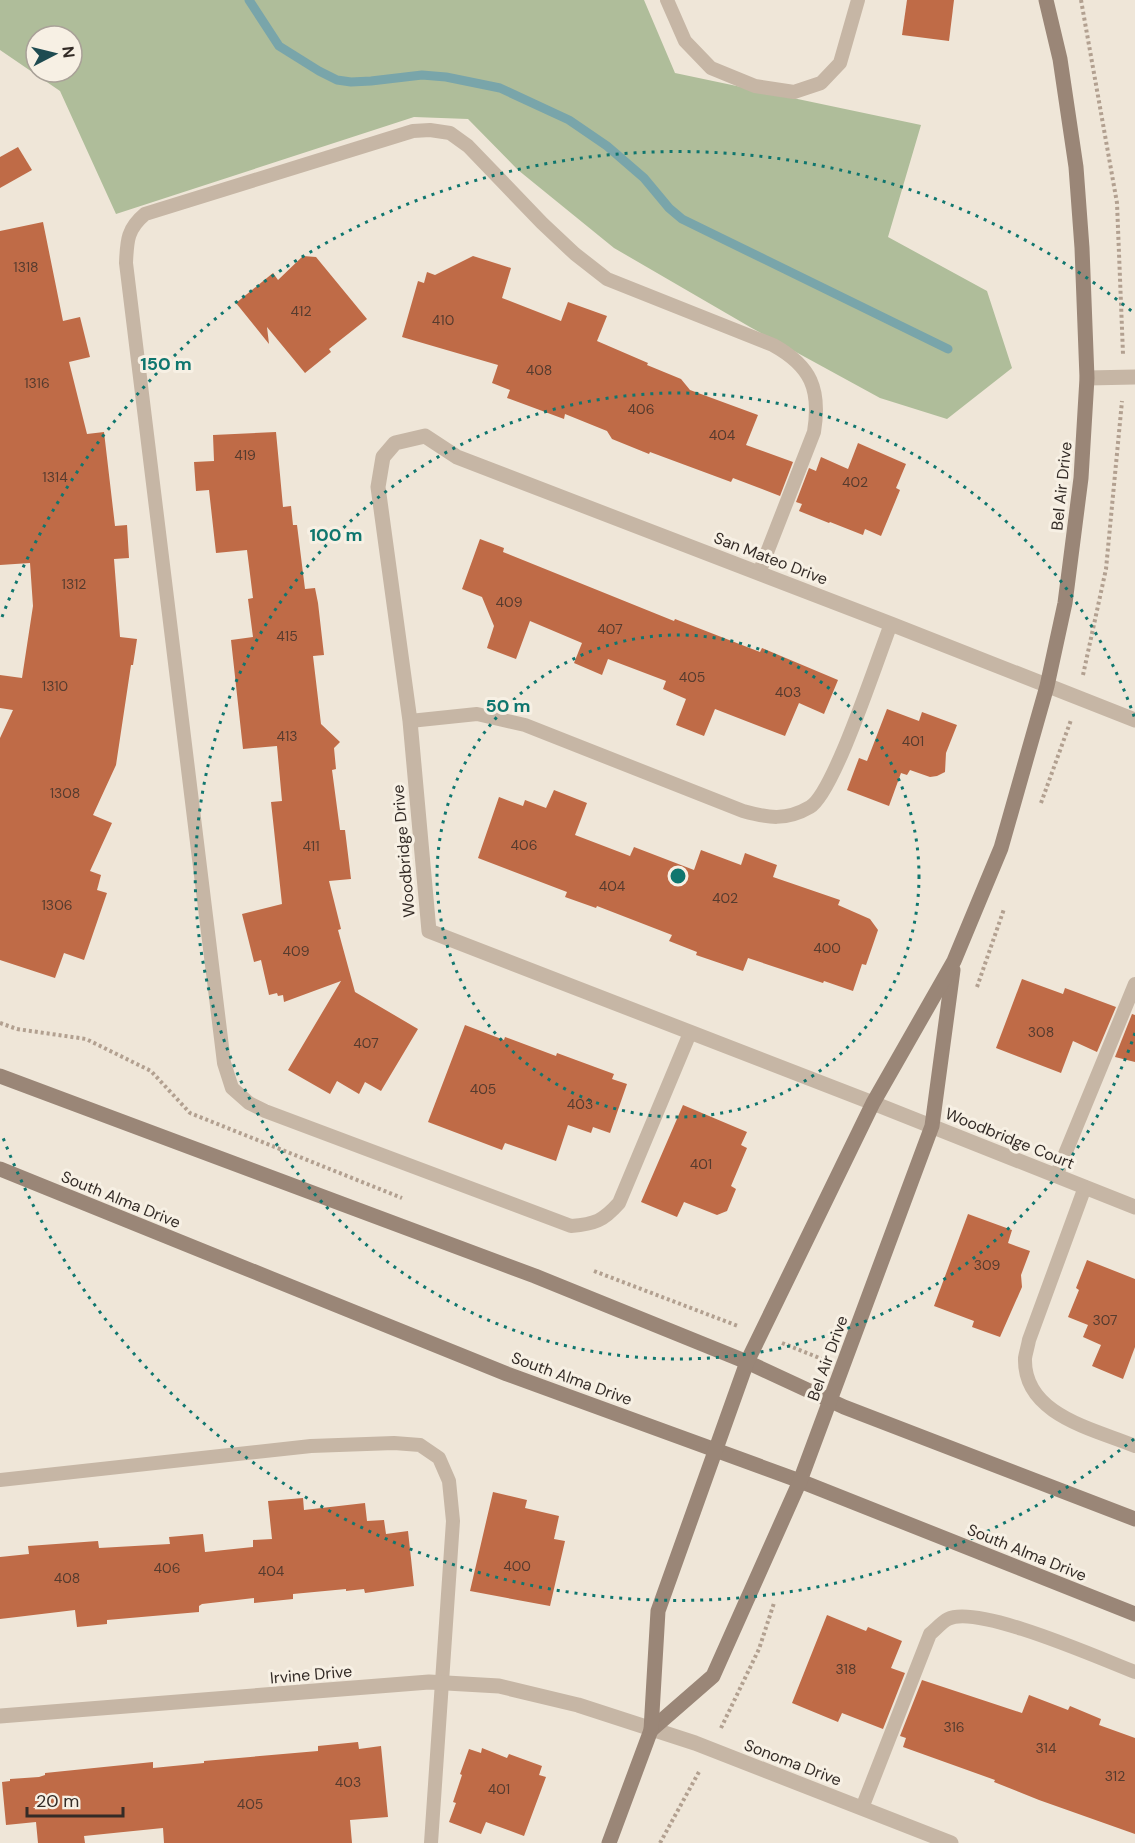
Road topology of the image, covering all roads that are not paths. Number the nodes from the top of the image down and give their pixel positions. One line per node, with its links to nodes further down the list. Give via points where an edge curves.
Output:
1 (667, 0): 2 (lane, via 685,41 711,68 755,86 794,92 821,83 840,63)
2 (858, 0)
3 (1046, 0): 5 (street, Bel Air Drive, via 1060,59 1076,167)
4 (1135, 377): 5 (street)
5 (1087, 378): 9 (street, Bel Air Drive, via 1081,478 1067,591)
6 (395, 443): 7 (street, San Mateo Drive, via 425,436 457,458); 11 (street, Woodbridge Drive, via 383,458 378,487)
7 (759, 573): 8 (street, San Mateo Drive); 14 (lane, via 814,432 818,411 815,390 806,371 792,356 773,345 607,279 575,254 468,146 450,133 413,131 145,214 134,223 126,263 224,1063 232,1088 265,1111 571,1226 590,1225 607,1217 619,1203)
8 (891, 624): 9 (street, San Mateo Drive); 11 (lane, via 824,793 811,806 788,816 769,818 743,811 503,718 477,714)
9 (1047, 686): 10 (street, San Mateo Drive); 12 (street, Bel Air Drive, via 1001,848)
10 (1135, 720)
11 (410, 721): 14 (street, Woodbridge Drive, via 429,932)
12 (954, 961): 16 (street, Bel Air Drive); 17 (street, Bel Air Drive)
13 (1135, 984): 19 (lane)
14 (690, 1033): 16 (street, Woodbridge Drive)
15 (0, 1076): 22 (street, via 536,1276)
16 (873, 1103): 17 (street, Woodbridge Court); 22 (street, Bel Air Drive)
17 (932, 1126): 19 (street, Woodbridge Court); 23 (street, Bel Air Drive)
18 (0, 1169): 25 (street, South Alma Drive, via 507,1374)
19 (1056, 1176): 20 (street, Woodbridge Court)
20 (1085, 1187): 21 (street, Woodbridge Court); 24 (lane, via 1029,1340 1025,1359 1028,1378 1049,1409)
21 (1135, 1207)
22 (747, 1362): 23 (street); 25 (street, Bel Air Drive)
23 (831, 1400): 27 (street, Bel Air Drive); 28 (street)
24 (1135, 1446)
25 (716, 1450): 27 (street, South Alma Drive); 34 (street, Bel Air Drive, via 658,1611)
26 (0, 1480): 31 (lane, via 311,1446 420,1445 439,1458 449,1481 453,1521)
27 (800, 1481): 29 (street, South Alma Drive); 34 (street, Bel Air Drive, via 713,1676)
28 (1135, 1519)
29 (1135, 1614)
30 (1135, 1672): 35 (lane, via 1006,1623 977,1616 949,1618 930,1634)
31 (443, 1683): 32 (street, Irvine Drive); 33 (street, Irvine Drive, via 500,1686); 36 (lane)
32 (0, 1716)
33 (620, 1719): 34 (street, Sonoma Drive)
34 (651, 1730): 35 (street, Sonoma Drive, via 703,1746); 37 (street, Bel Air Drive)
35 (862, 1808): 38 (street, Sonoma Drive)
36 (431, 1843)
37 (609, 1843)
38 (951, 1843)

